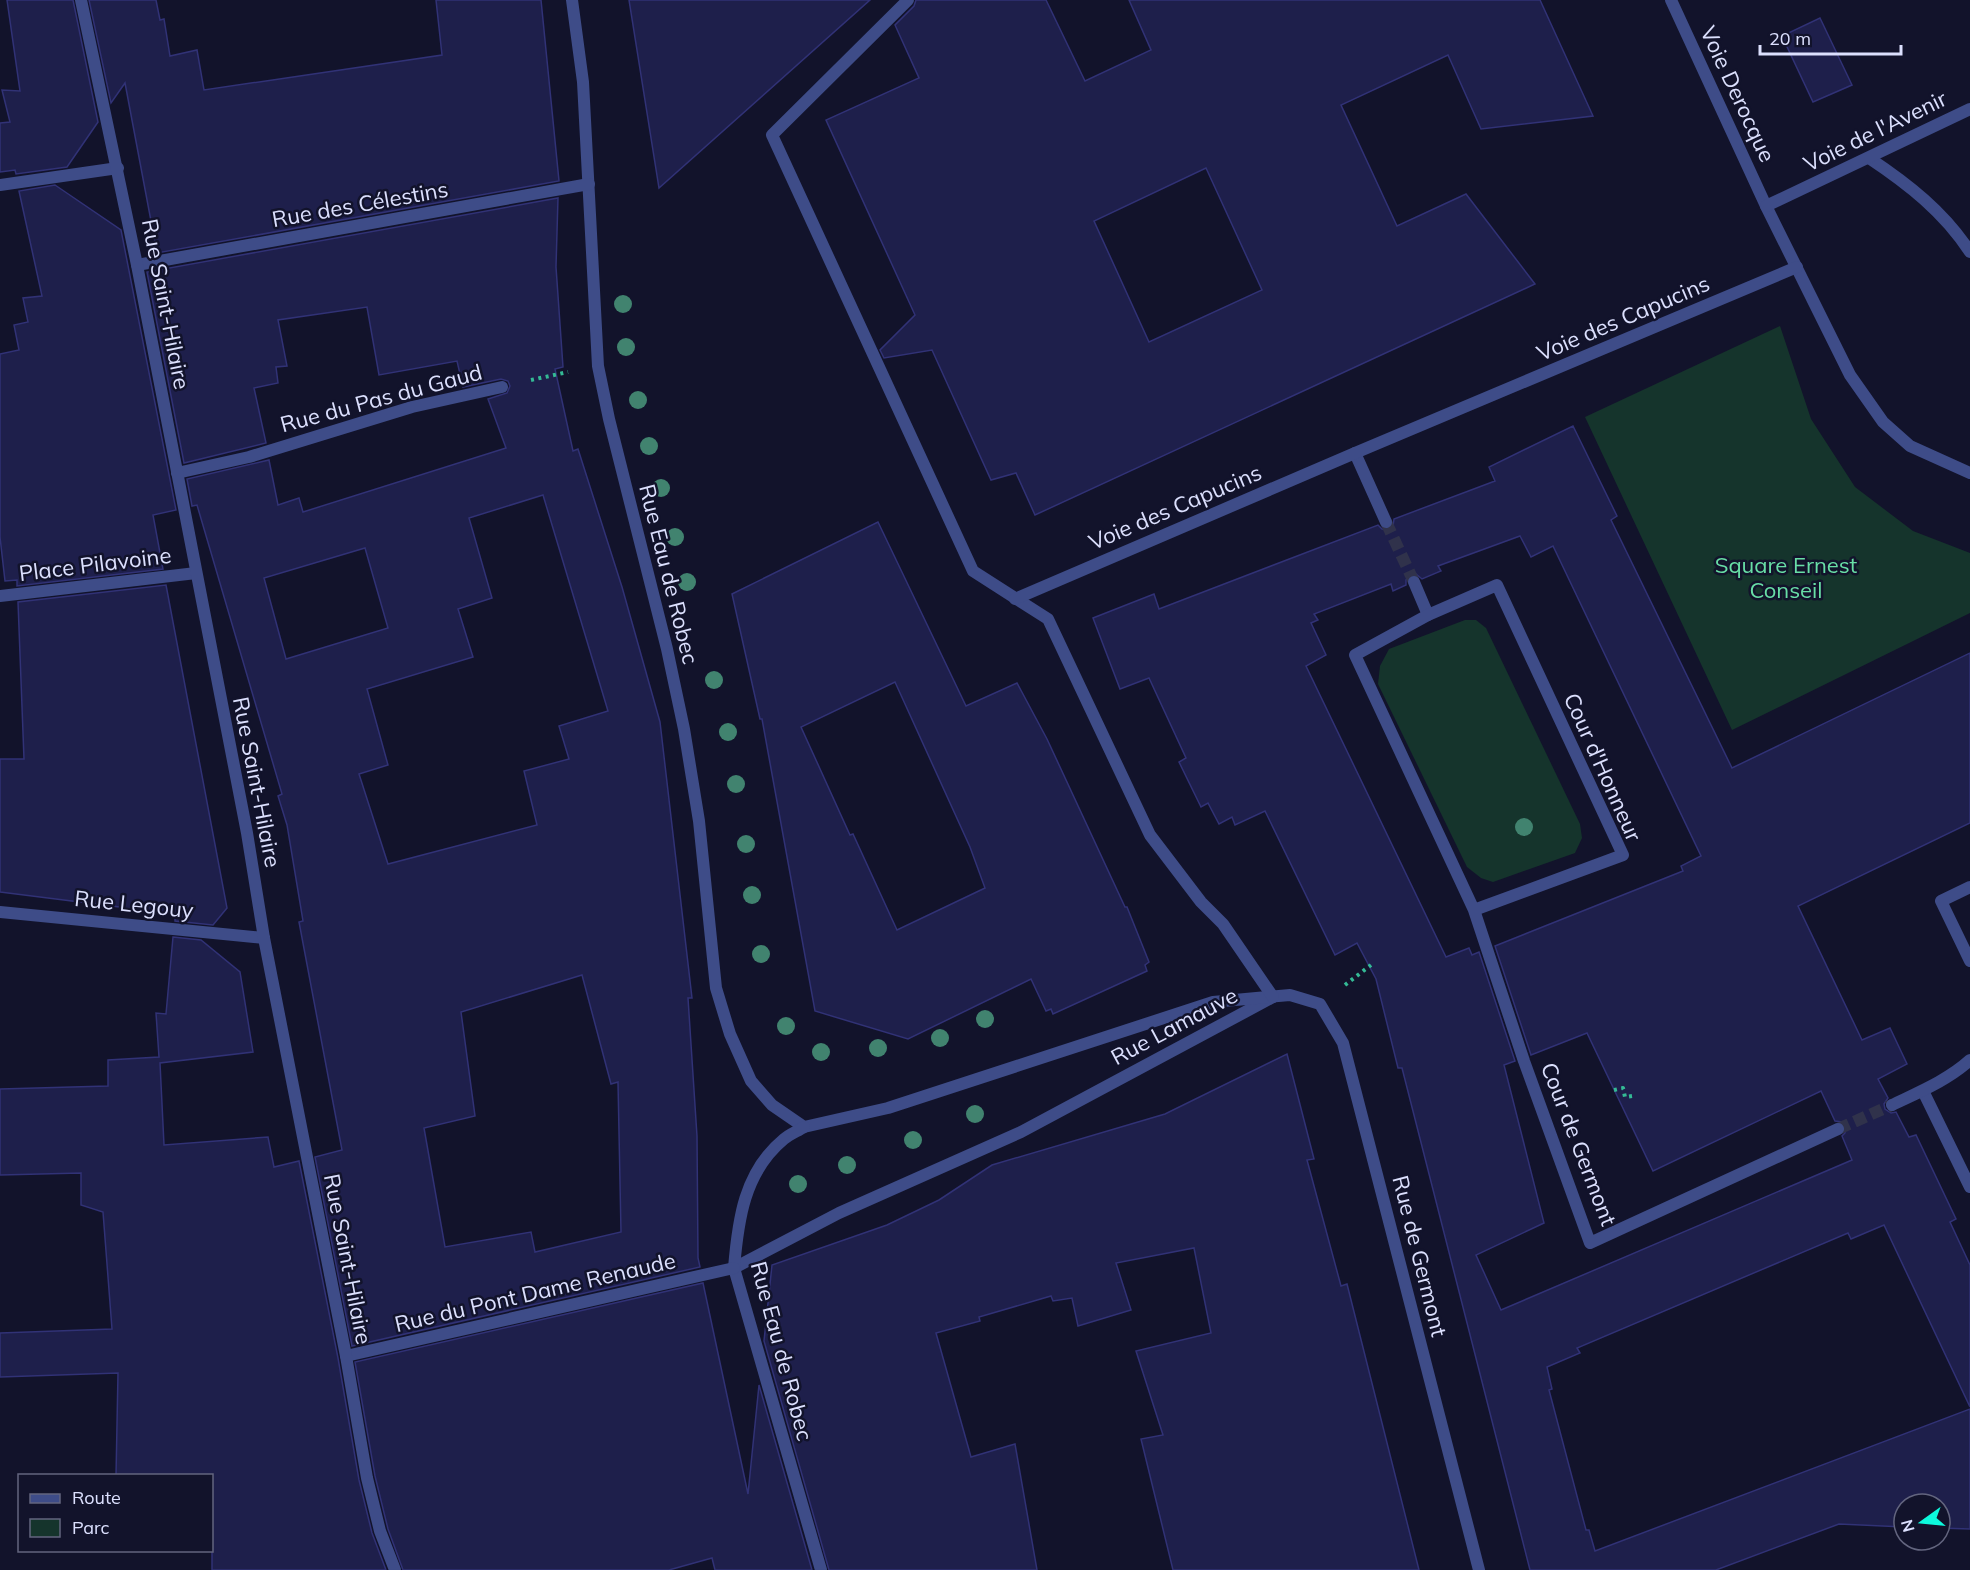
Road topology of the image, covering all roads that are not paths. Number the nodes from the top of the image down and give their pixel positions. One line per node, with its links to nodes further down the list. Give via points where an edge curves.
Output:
1 (81, 0): 7 (street, Rue Saint-Hilaire)
2 (572, 0): 8 (street, Rue Eau de Robec, via 583,82)
3 (908, 0): 22 (street, via 772,135 973,571)
4 (1671, 0): 10 (street, Voie Derocque)
5 (1970, 109): 6 (street, Voie de l'Avenir)
6 (1869, 158): 10 (street, Voie de l'Avenir); 11 (street, via 1933,207)
7 (118, 168): 9 (street); 12 (street, Rue Saint-Hilaire)
8 (589, 184): 12 (street, Rue des Célestins); 34 (street, Rue Eau de Robec, via 598,366 684,729 699,821 716,988 730,1034 751,1081 772,1105)
9 (0, 185)
10 (1766, 206): 13 (street, Voie Derocque)
11 (1970, 252)
12 (137, 265): 16 (street, Rue Saint-Hilaire)
13 (1797, 267): 15 (street, Voie des Capucins); 17 (street, Voie Derocque, via 1850,375 1883,422 1910,446)
14 (502, 387): 16 (street, Rue du Pas du Gaud, via 412,407 249,458)
15 (1355, 453): 18 (street); 22 (street, Voie des Capucins)
16 (177, 473): 19 (street, Rue Saint-Hilaire)
17 (1970, 473)
18 (1386, 522)
19 (196, 573): 21 (street, Place Pilavoine); 27 (street, Rue Saint-Hilaire)
20 (1414, 582): 23 (street)
21 (0, 596)
22 (1015, 599): 29 (street, via 1048,619 1150,835 1201,902 1223,924)
23 (1428, 615): 25 (street, Cour d'Honneur, via 1354,655); 25 (street, Cour d'Honneur, via 1497,585 1623,855)
24 (1970, 887): 28 (street, via 1941,901)
25 (1474, 910): 35 (street, Cour de Germont, via 1590,1242)
26 (0, 912): 27 (street, Rue Legouy)
27 (264, 938): 38 (street, Rue Saint-Hilaire)
28 (1970, 961)
29 (1273, 997): 33 (street, Rue Lamauve, via 1213,1002); 37 (street, Rue Lamauve, via 1021,1132 839,1213); 41 (street, Rue de Germont, via 1290,995 1320,1004 1343,1043)
30 (1970, 1060): 31 (street)
31 (1923, 1090): 32 (street); 36 (street)
32 (1892, 1105)
33 (888, 1108): 34 (street, Rue Eau de Robec)
34 (804, 1127): 37 (street, Rue Eau de Robec, via 784,1138 753,1178 738,1222)
35 (1838, 1130)
36 (1970, 1187)
37 (734, 1268): 38 (street, Rue du Pont Dame Renaude); 40 (street, Rue Eau de Robec)
38 (346, 1356): 39 (street, Rue Saint-Hilaire, via 367,1478 380,1532)
39 (395, 1570)
40 (821, 1570)
41 (1479, 1570)

